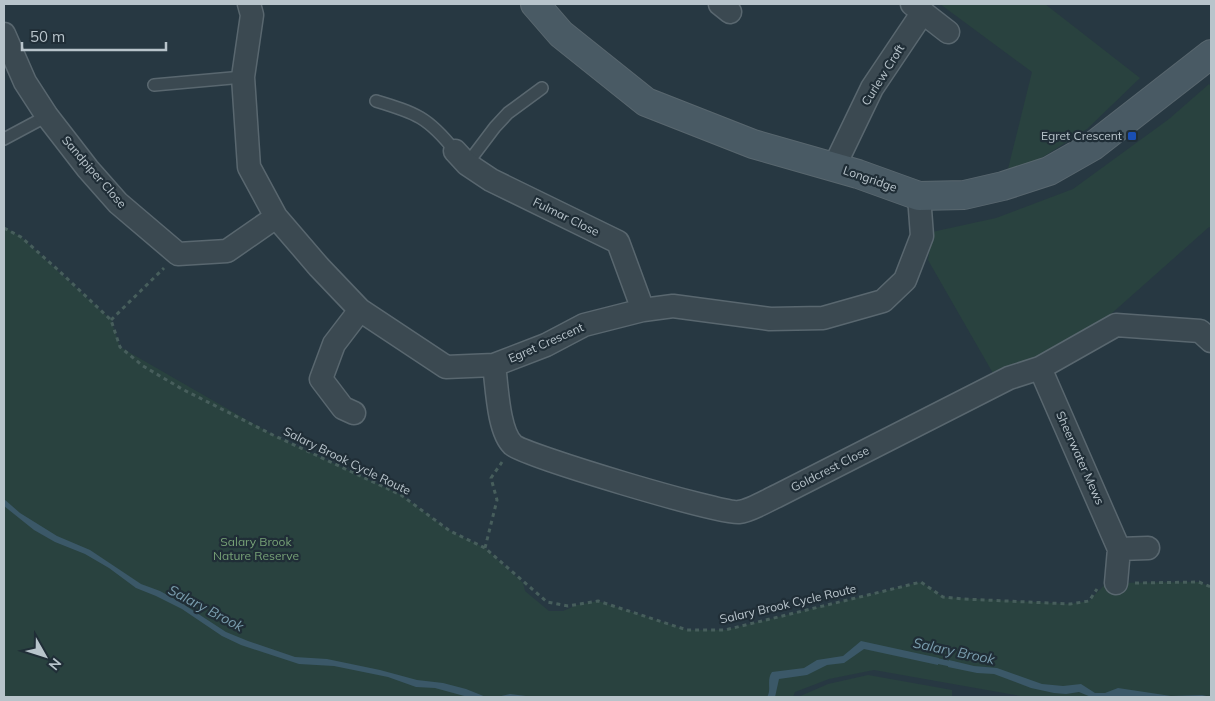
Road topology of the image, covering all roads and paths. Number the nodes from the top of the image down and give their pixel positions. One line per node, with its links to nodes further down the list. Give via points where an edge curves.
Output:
1 (249, 4): 7 (street, Egret Crescent, via 252,15)
2 (535, 4): 14 (street, Longridge, via 561,34 646,102 753,144)
3 (917, 8): 4 (street, Curlew Croft); 14 (street, Curlew Croft, via 872,88)
4 (948, 32)
5 (4, 36): 11 (street, Sandpiper Close, via 25,82)
6 (1211, 54): 15 (street, Longridge, via 1094,146 1050,171 964,196)
7 (243, 77): 8 (lane); 16 (street, Egret Crescent, via 249,167)
8 (154, 85)
9 (542, 88): 13 (lane, via 508,113)
10 (376, 101): 13 (lane, via 420,117 439,132)
11 (47, 116): 12 (lane); 18 (street, Sandpiper Close, via 118,203)
12 (4, 139)
13 (461, 157): 20 (street, Fulmar Close, via 491,180 618,242)
14 (834, 167): 15 (street, Longridge)
15 (919, 196): 20 (street, Egret Crescent, via 922,236 905,280 883,301 823,318 770,319 673,306)
16 (276, 217): 18 (street, via 226,251); 19 (street, Egret Crescent)
17 (4, 228): 21 (path, Salary Brook Cycle Route, via 21,237)
18 (178, 254): 21 (path)
19 (360, 310): 23 (street, Egret Crescent, via 446,367); 25 (street, via 334,344 321,379 343,408)
20 (642, 310): 23 (street, Egret Crescent, via 584,325 546,345)
21 (111, 320): 27 (path, Salary Brook Cycle Route, via 120,347 143,366 286,442 401,495 450,531)
22 (1211, 341): 24 (street, Goldcrest Close, via 1200,331 1116,325)
23 (494, 365): 26 (street, via 502,425)
24 (1040, 368): 26 (street, Goldcrest Close, via 1009,378 738,513 702,506 547,460); 29 (street, Sheerwater Mews)
25 (354, 413)
26 (514, 446): 27 (path, via 491,478 497,500)
27 (485, 548): 30 (path, Salary Brook Cycle Route, via 547,602 568,606 598,601 687,630 726,630 921,582 943,597 1070,604 1088,601 1101,583)
28 (1148, 548): 29 (street)
29 (1119, 549): 30 (street, Sheerwater Mews)
30 (1116, 583): 31 (path, Salary Brook Cycle Route, via 1199,582)
31 (1211, 587)

